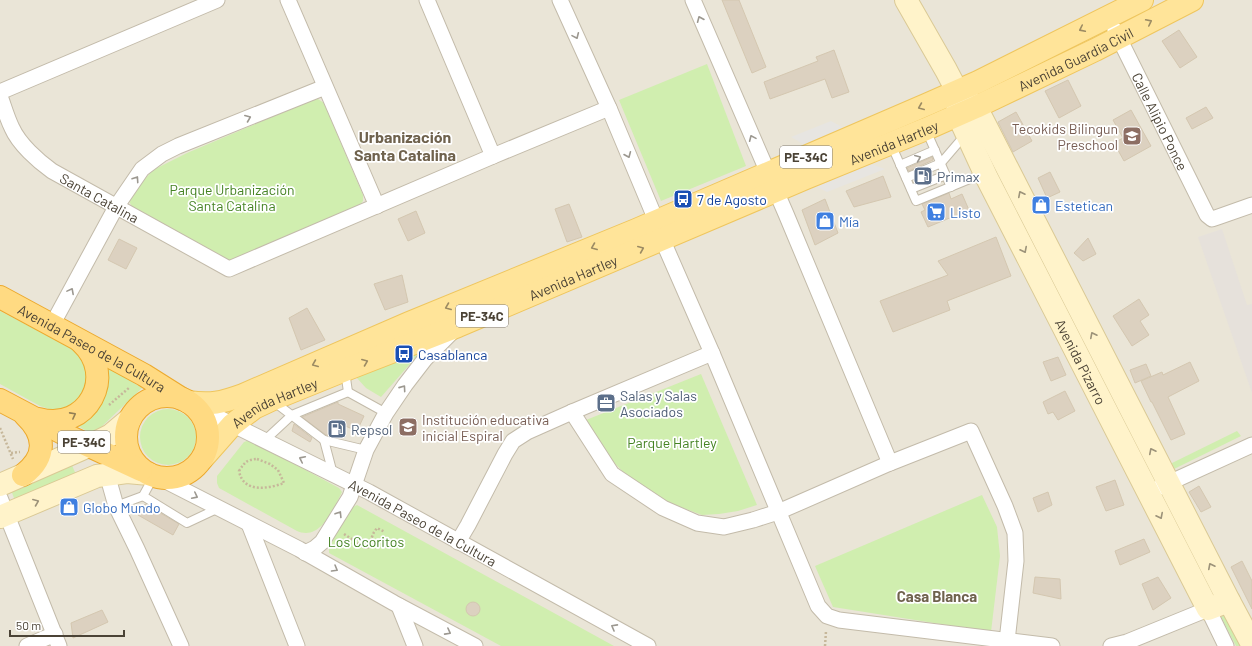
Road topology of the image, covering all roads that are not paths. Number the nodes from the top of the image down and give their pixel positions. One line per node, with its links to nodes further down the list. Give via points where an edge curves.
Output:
1 (218, 0): 13 (street)
2 (288, 0): 11 (street)
3 (426, 0): 20 (street)
4 (560, 0): 15 (street, one-way to 15)
5 (693, 0): 26 (street, one-way to 5)
6 (906, 0): 12 (main road, Avenida Pizarro)
7 (1142, 0): 9 (main road, Avenida Guardia Civil / PE-34C)
8 (1192, 0): 10 (main road, Avenida Guardia Civil / PE-34C, one-way to 8)
9 (1110, 16): 10 (street, Calle Alipio Ponce); 12 (main road, Avenida Guardia Civil / PE-34C, one-way to 12)
10 (1118, 38): 16 (main road, Avenida Guardia Civil / PE-34C); 29 (street, Calle Alipio Ponce, via 1207,215 1212,219 1218,218)
11 (325, 87): 30 (street); 31 (street, one-way to 11, via 142,169 162,154)
12 (957, 91): 16 (main road, Avenida Pizarro); 26 (main road, Avenida Hartley / PE-34C, one-way to 26)
13 (0, 92)
14 (0, 96): 31 (street, Santa Catalina, via 12,130 38,160 52,171)
15 (609, 108): 20 (street); 32 (street, one-way to 32)
16 (967, 118): 17 (main road, Avenida Hartley / PE-34C); 21 (lane); 25 (main road, Avenida Pizarro); 60 (main road, Avenida Pizarro, one-way to 16)
17 (926, 129): 18 (main road, Avenida Hartley / PE-34C); 19 (lane)
18 (891, 144): 22 (lane); 26 (main road, Avenida Hartley / PE-34C)
19 (935, 150): 21 (lane); 22 (lane, one-way to 19)
20 (492, 156): 30 (street)
21 (941, 163): 23 (lane); 24 (lane)
22 (900, 165): 24 (lane)
23 (946, 175): 27 (lane); 28 (lane)
24 (906, 178): 28 (lane)
25 (987, 178): 27 (lane, via 972,178); 63 (main road, Avenida Pizarro, one-way to 63)
26 (772, 182): 32 (main road, Avenida Hartley / PE-34C); 55 (street)
27 (951, 187): 28 (lane, via 916,201)
28 (911, 189)
29 (1252, 205)
30 (377, 206): 31 (street, Santa Catalina, via 229,269)
31 (116, 207): 34 (street, one-way to 31)
32 (659, 230): 35 (main road, Avenida Hartley / PE-34C, one-way to 32); 37 (street); 42 (main road, Avenida Hartley / PE-34C, one-way to 42, via 628,233 224,402)
33 (0, 298): 34 (highway, Avenida Paseo de la Cultura / PE-34C)
34 (52, 325): 36 (highway, Avenida Paseo de la Cultura / PE-34C)
35 (458, 326): 38 (main road, Avenida Hartley / PE-34C, one-way to 35); 45 (street, one-way to 35, via 426,359)
36 (78, 339): 42 (highway, Avenida Paseo de la Cultura / PE-34C); 44 (highway, one-way to 36, via 47,421 61,421 84,408 92,398 98,372 88,348)
37 (712, 353): 43 (street); 68 (street)
38 (345, 370): 39 (lane); 41 (main road, Avenida Hartley / PE-34C)
39 (348, 392): 45 (lane); 46 (lane)
40 (0, 400): 44 (highway, PE-34C)
41 (271, 400): 46 (lane); 48 (main road, Avenida Hartley / PE-34C, via 254,408)
42 (188, 402): 47 (highway, PE-34C, via 177,397 150,400); 48 (street, Avenida Paseo de la Cultura); 54 (highway, PE-34C, via 203,416 207,428 208,443)
43 (572, 412): 68 (street, via 612,474 663,508 697,523 724,526); 70 (street, via 513,441)
44 (23, 413): 52 (highway, PE-34C); 56 (highway, via 40,435 41,448 32,468)
45 (386, 413): 53 (street)
46 (292, 415): 49 (lane); 50 (lane)
47 (130, 419): 52 (main road, via 111,435); 58 (highway, PE-34C, via 126,433 129,453 134,461)
48 (232, 425): 50 (street, Avenida Paseo de la Cultura); 54 (main road, Avenida Hartley / PE-34C)
49 (324, 440): 53 (lane); 59 (lane)
50 (264, 441): 59 (street, Avenida Paseo de la Cultura, one-way to 50)
51 (1252, 445): 60 (street)
52 (91, 446): 56 (main road); 58 (highway, PE-34C)
53 (366, 450): 61 (street)
54 (202, 459): 58 (highway, PE-34C, via 195,468 174,478)
55 (890, 463): 68 (street); 76 (street, via 971,431 1015,533 1016,561)
56 (19, 468): 62 (main road)
57 (106, 474): 58 (main road, via 127,472); 65 (street); 67 (main road, one-way to 57)
58 (152, 475): 64 (lane); 66 (street, one-way to 66)
59 (333, 475): 61 (street, Avenida Paseo de la Cultura)
60 (1168, 483): 63 (street); 72 (main road, Avenida Pizarro, one-way to 60)
61 (354, 484): 70 (street, Avenida Paseo de la Cultura); 71 (street, one-way to 61, via 322,542 350,497)
62 (0, 485)
63 (1148, 493): 74 (main road, Avenida Pizarro, one-way to 74)
64 (143, 496): 65 (lane); 66 (lane, via 187,523)
65 (116, 506): 79 (street)
66 (219, 508): 69 (street)
67 (2, 510): 75 (street)
68 (778, 512): 76 (street, via 818,606 827,616 839,620)
69 (249, 524): 71 (street); 80 (street)
70 (458, 542): 83 (street, Avenida Paseo de la Cultura, one-way to 70)
71 (306, 553): 73 (street, one-way to 73)
72 (1229, 601): 74 (main road); 77 (main road, Avenida Pizarro)
73 (399, 606): 81 (street); 82 (street, one-way to 82)
74 (1208, 609): 85 (street); 86 (street)
75 (57, 640): 78 (street)
76 (1007, 641): 84 (street)
77 (1252, 644)
78 (27, 646)
79 (181, 646)
80 (297, 646)
81 (415, 646)
82 (475, 646)
83 (648, 646)
84 (1052, 646)
85 (1111, 646)
86 (1226, 646)

